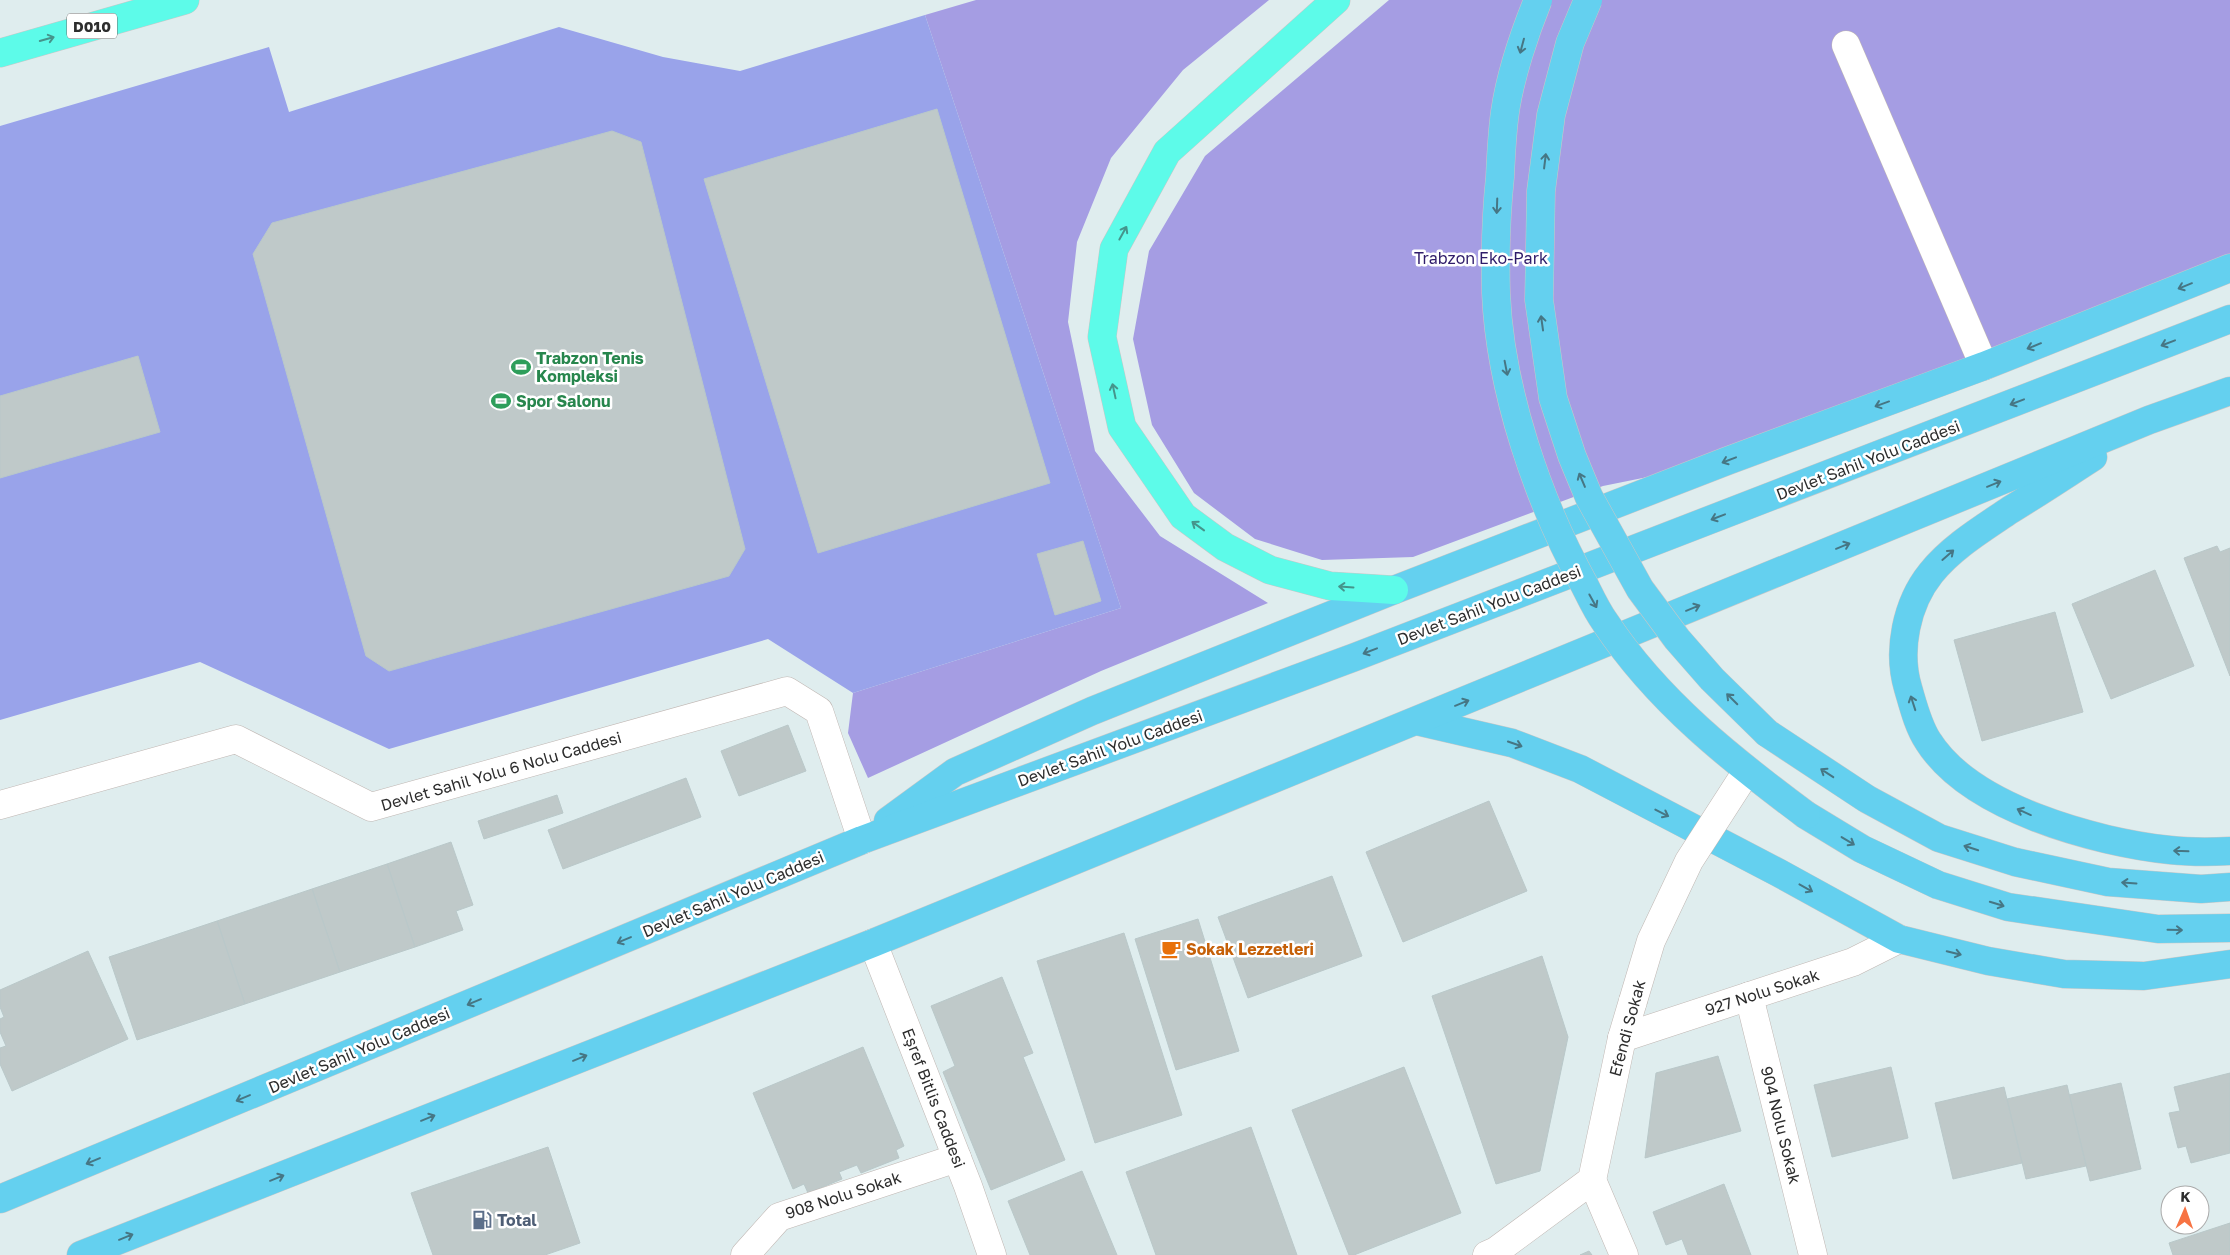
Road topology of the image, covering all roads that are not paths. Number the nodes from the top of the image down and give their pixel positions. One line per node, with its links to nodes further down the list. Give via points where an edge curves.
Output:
1 (185, 0): 6 (highway, D010, one-way to 1)
2 (1336, 0): 12 (highway, one-way to 2, via 1330,586 1270,570 1225,546 1183,516 1122,427 1102,337 1114,250 1167,152)
3 (1538, 0): 14 (main road, one-way to 14, bridge, via 1526,29 1505,110 1497,203 1496,294 1514,410 1548,508 1570,559 1605,622 1640,668 1680,712)
4 (1588, 0): 18 (main road, one-way to 4, bridge, via 2201,889 2108,882 2015,862 1939,838 1867,799 1767,733 1683,646 1640,588 1589,497 1572,456 1553,398 1539,300 1541,191 1551,115 1570,43)
5 (1846, 46): 9 (street)
6 (0, 53)
7 (2230, 268): 9 (main road, one-way to 9)
8 (2230, 319): 16 (main road, Devlet Sahil Yolu Caddesi, one-way to 16, via 1382,646)
9 (1984, 366): 12 (main road, one-way to 12)
10 (2230, 391): 11 (main road)
11 (2149, 420): 13 (main road, one-way to 11); 17 (main road, one-way to 11, via 2171,850 2066,828 2035,817 1978,789 1953,771 1928,741 1905,678 1904,648 1916,597 1947,555 1990,523)
12 (1394, 590): 16 (main road, via 1092,711 955,772)
13 (1417, 721): 20 (main road, one-way to 20, via 1512,743 1580,770); 21 (main road)
14 (1747, 771): 19 (main road, one-way to 19, bridge, via 1806,815 1862,850 1938,885 2008,907 2158,929); 24 (street, Efendi Sokak, bridge, via 1690,861 1651,941)
15 (0, 805): 16 (street, Devlet Sahil Yolu 6 Nolu Caddesi, via 236,739 371,807 787,691 819,711)
16 (862, 840): 27 (main road, Devlet Sahil Yolu Caddesi, one-way to 27)
17 (2230, 851)
18 (2230, 887)
19 (2230, 928)
20 (1900, 939): 22 (main road, one-way to 22, via 1988,961 2064,974 2144,976); 23 (street, 927 Nolu Sokak, via 1853,962)
21 (873, 943): 25 (street, Eşref Bitlis Caddesi); 28 (main road, one-way to 21)
22 (2230, 964)
23 (1749, 996): 24 (street, 927 Nolu Sokak); 33 (street, 904 Nolu Sokak)
24 (1622, 1038): 26 (street, Efendi Sokak)
25 (957, 1158): 29 (street, 908 Nolu Sokak, via 779,1217); 30 (street, Eşref Bitlis Caddesi)
26 (1592, 1180): 31 (street); 32 (street)
27 (0, 1199)
28 (81, 1255)
29 (745, 1255)
30 (992, 1255)
31 (1487, 1255)
32 (1624, 1255)
33 (1812, 1255)

